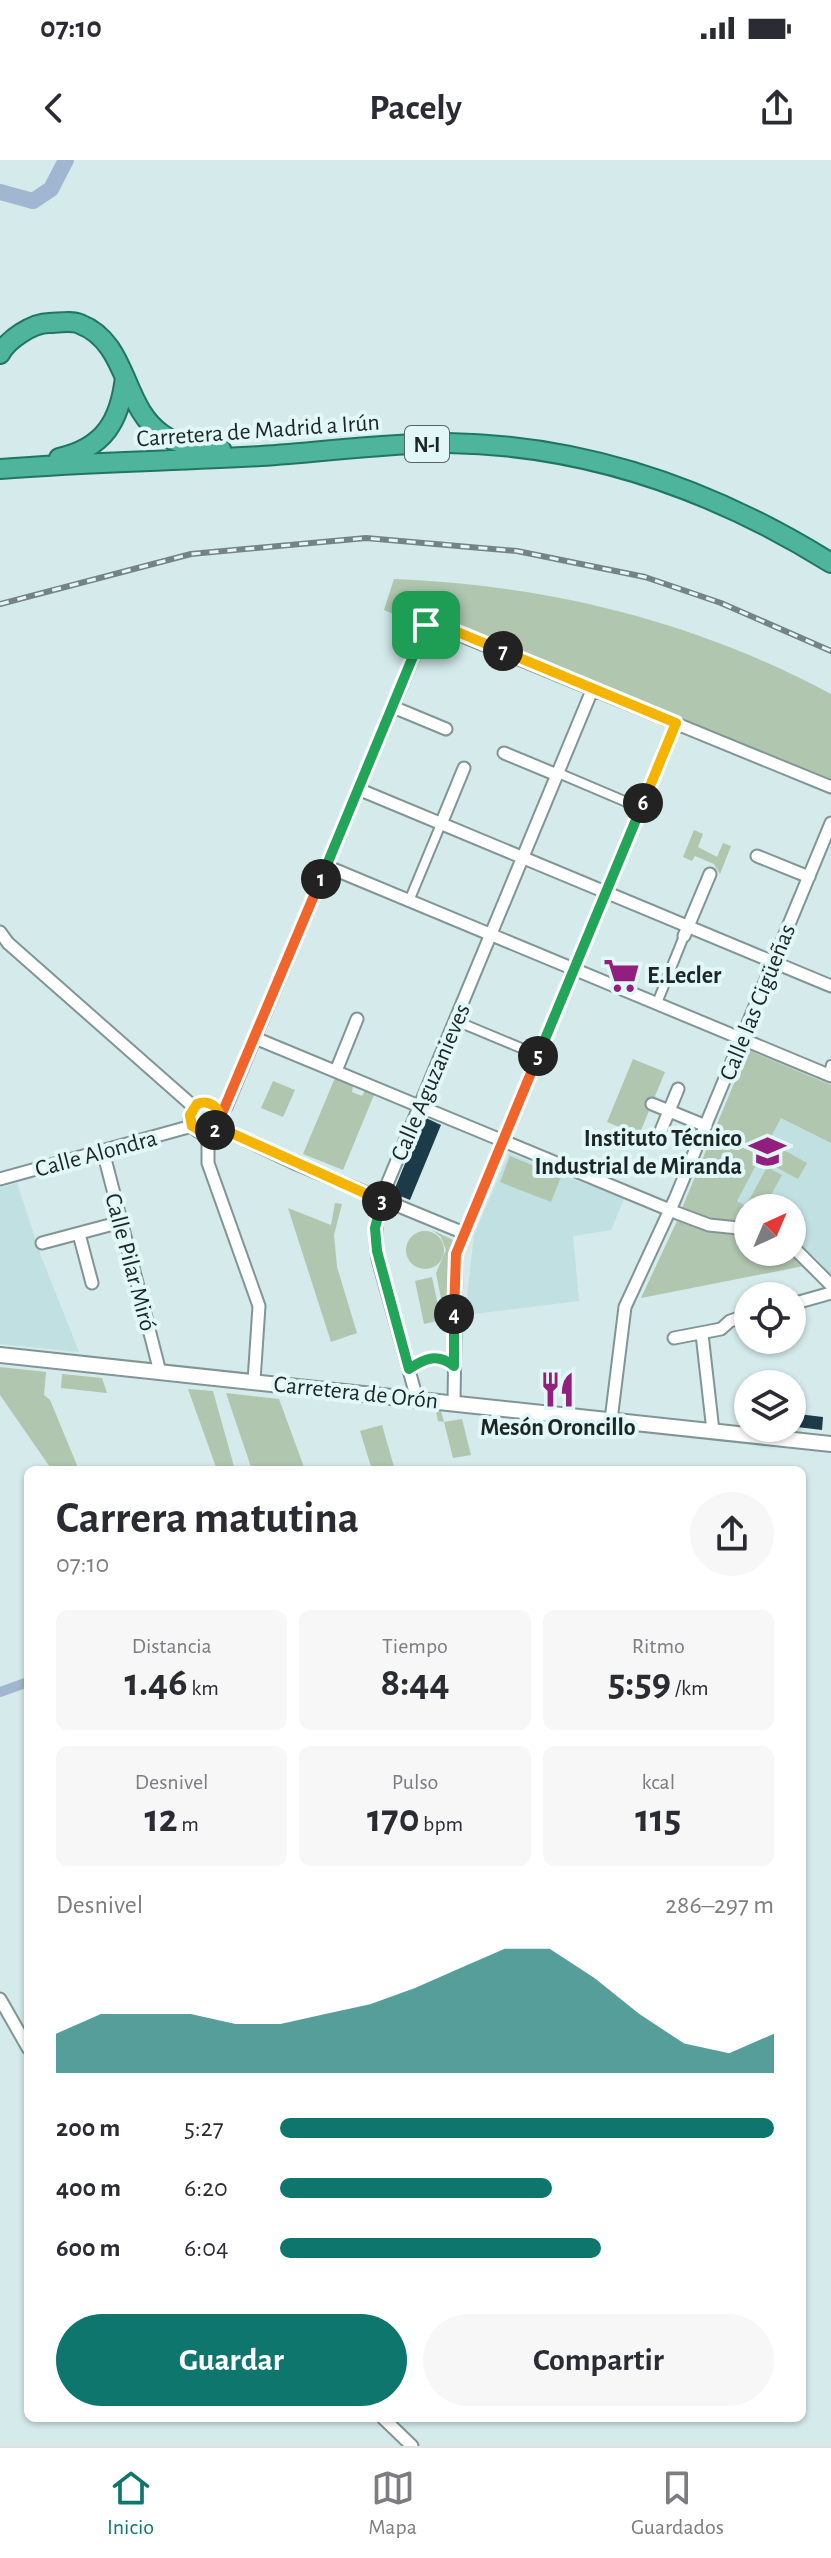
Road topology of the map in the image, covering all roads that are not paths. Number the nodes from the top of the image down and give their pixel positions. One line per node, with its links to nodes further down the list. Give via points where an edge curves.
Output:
1 (0, 354): 2 (highway, via 38,323 78,323 104,340)
2 (125, 374): 3 (highway, via 144,418 162,435 180,443); 4 (highway, via 122,403 98,441 80,453)
3 (263, 455): 4 (highway, Carretera de Madrid a Irún / N-I); 5 (highway, Carretera de Madrid a Irún / N-I, via 446,443 515,447 607,462 745,514)
4 (9, 469)
5 (831, 563)
6 (593, 688): 7 (street, via 429,621); 8 (street); 12 (street, Calle Aguzanieves)
7 (393, 707): 9 (street); 14 (street)
8 (676, 723): 13 (street); 23 (street)
9 (446, 729)
10 (504, 753): 12 (street)
11 (464, 768): 17 (street)
12 (560, 775): 15 (street); 19 (street, Calle Aguzanieves)
13 (831, 787)
14 (358, 789): 17 (street); 20 (street)
15 (636, 806)
16 (831, 823): 22 (street, Calle las Cigüeñas)
17 (441, 824): 19 (street); 24 (street)
18 (757, 856): 22 (street)
19 (523, 858): 23 (street); 27 (street, Calle Aguzanieves)
20 (326, 866): 24 (street); 34 (street)
21 (710, 874): 26 (street)
22 (809, 877): 28 (street, Calle las Cigüeñas)
23 (605, 893): 26 (street); 29 (street)
24 (409, 901): 27 (street)
25 (0, 932): 41 (street)
26 (686, 932): 28 (street); 31 (street)
27 (492, 935): 29 (street); 42 (street, Calle Aguzanieves)
28 (774, 962): 30 (street); 35 (street, Calle las Cigüeñas)
29 (574, 969): 35 (street); 48 (street)
30 (831, 986)
31 (659, 998)
32 (357, 1019): 38 (street)
33 (461, 1023): 36 (street)
34 (255, 1038): 38 (street); 44 (street)
35 (742, 1039): 37 (street); 46 (street, Calle las Cigüeñas)
36 (533, 1053)
37 (831, 1070)
38 (336, 1071): 42 (street)
39 (678, 1089): 43 (street)
40 (652, 1104): 43 (street)
41 (194, 1107): 44 (street, via 211,1104); 45 (street)
42 (421, 1107): 48 (street); 51 (street, Calle Aguzanieves)
43 (669, 1111): 46 (street); 47 (street)
44 (218, 1121): 45 (street, via 199,1132); 51 (street); 70 (street, via 208,1163 259,1306)
45 (192, 1126): 49 (street, Calle Alondra)
46 (706, 1126): 52 (street, Calle las Cigüeñas)
47 (660, 1133)
48 (503, 1141): 52 (street); 55 (street)
49 (103, 1151): 50 (street, Calle Alondra); 53 (street, Calle Pilar Miró)
50 (0, 1179)
51 (382, 1200): 55 (street); 68 (street, Calle Aguzanieves, via 375,1228 377,1251)
52 (671, 1211): 54 (street); 73 (street, Calle las Cigüeñas, via 625,1307)
53 (116, 1224): 56 (street, Calle Pilar Miró); 69 (street, Calle Pilar Miró)
54 (734, 1228)
55 (464, 1233): 67 (street, via 454,1265)
56 (79, 1234): 57 (street, Calle Pilar Miró); 59 (street, Calle Pilar Miró)
57 (42, 1243)
58 (806, 1260): 60 (street)
59 (92, 1283)
60 (831, 1285)
61 (831, 1293): 62 (street)
62 (806, 1300)
63 (734, 1320): 64 (street)
64 (702, 1334): 65 (street); 74 (street)
65 (674, 1338)
66 (0, 1355): 69 (street, Carretera de Orón)
67 (454, 1366): 68 (street, via 430,1358); 72 (street)
68 (409, 1369): 71 (street, Calle Aguzanieves)
69 (160, 1372): 70 (street, Carretera de Orón)
70 (254, 1381): 71 (street, Carretera de Orón)
71 (417, 1399): 72 (street, Carretera de Orón)
72 (454, 1403): 73 (street, Carretera de Orón)
73 (611, 1420): 74 (street, Carretera de Orón)
74 (713, 1431): 75 (street, Carretera de Orón)
75 (831, 1444)
76 (0, 1999): 77 (street)
77 (24, 2041)
78 (387, 2422): 79 (street)
79 (412, 2446)

